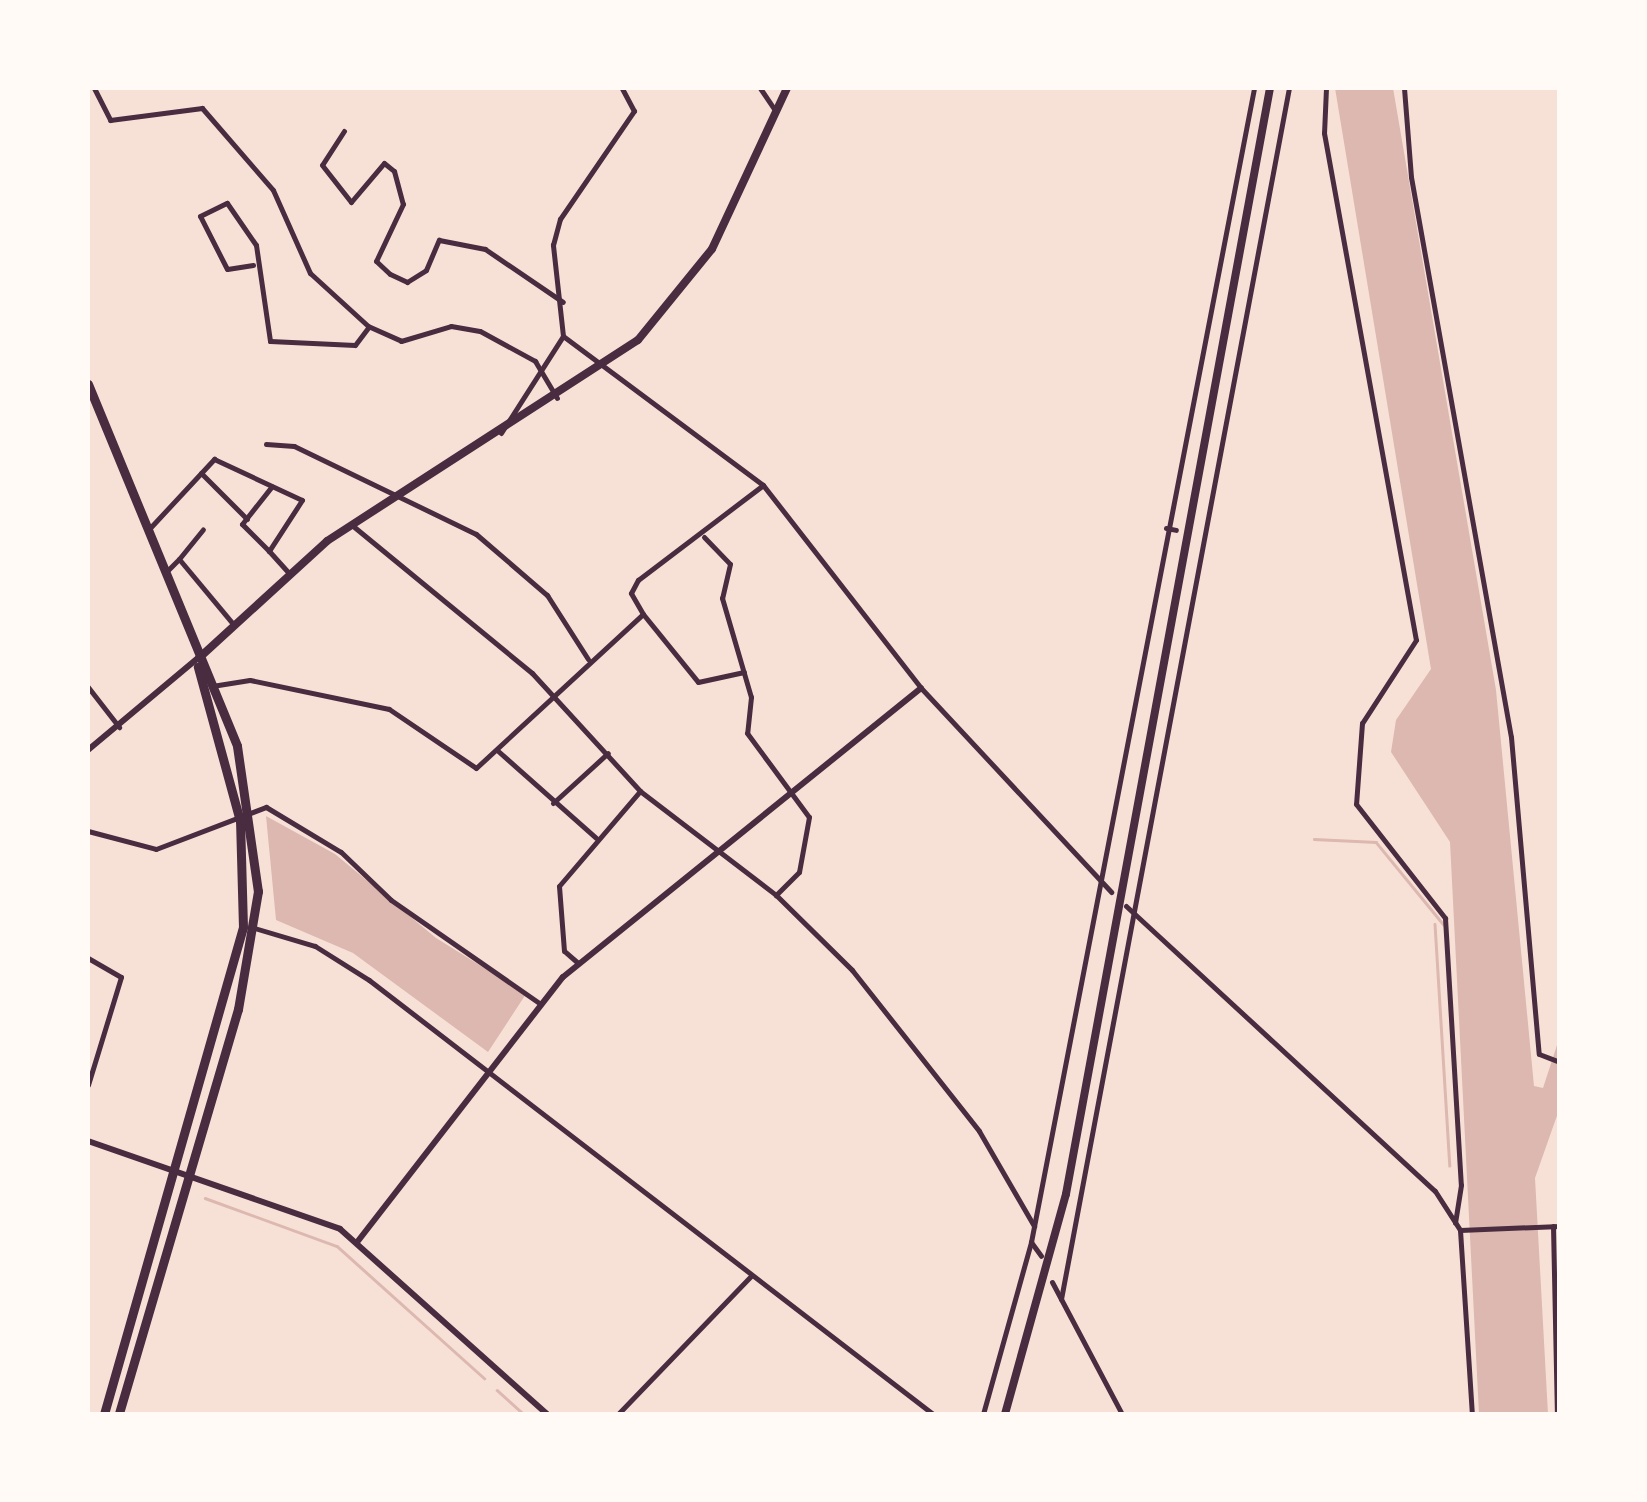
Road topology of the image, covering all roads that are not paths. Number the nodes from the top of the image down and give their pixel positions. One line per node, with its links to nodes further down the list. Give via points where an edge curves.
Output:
1 (94, 88): 16 (street, via 110,120 202,108 273,190 310,274)
2 (622, 88): 15 (street, via 631,117 560,219 553,259)
3 (760, 88): 10 (street)
4 (788, 88): 10 (main road)
5 (1254, 88): 12 (street)
6 (1270, 88): 92 (main road, via 1066,1194)
7 (1289, 88): 64 (street, via 1249,248 1196,534)
8 (1326, 88): 76 (street, via 1324,132 1416,640 1362,723 1356,804 1445,918 1461,1185)
9 (1404, 88): 70 (street, via 1411,178 1511,738 1539,1054)
10 (776, 112): 18 (main road, via 699,270)
11 (344, 132): 15 (street, via 322,164 351,202 384,163 394,171 403,204 376,261 390,274 407,282 426,270 439,240 485,249)
12 (1218, 244): 13 (street); 31 (street)
13 (1228, 246)
14 (254, 265): 14 (street, via 258,251 230,206 200,216 227,269); 16 (street, via 265,273 270,341 355,345)
15 (563, 302): 17 (street)
16 (368, 326): 19 (street, via 401,341 464,325)
17 (563, 336): 18 (street); 19 (street)
18 (610, 364): 21 (main road); 25 (street)
19 (542, 372): 21 (street); 22 (street)
20 (89, 391): 33 (main road)
21 (556, 398): 22 (main road)
22 (501, 433): 27 (main road)
23 (266, 444): 27 (street, via 294,446)
24 (201, 473): 26 (street, via 214,459); 28 (street); 33 (street)
25 (764, 485): 34 (street); 46 (street)
26 (272, 486): 28 (street); 35 (street, via 302,500)
27 (399, 496): 29 (main road); 42 (street, via 476,534 533,579)
28 (246, 520): 35 (street)
29 (352, 526): 37 (main road); 47 (street)
30 (203, 528): 36 (street)
31 (1166, 528): 32 (street); 60 (street)
32 (1176, 530)
33 (147, 531): 38 (main road)
34 (704, 537): 39 (street, via 632,587); 43 (street, via 730,564 722,598)
35 (269, 552): 37 (street)
36 (179, 558): 38 (street); 40 (street)
37 (289, 573): 40 (main road)
38 (164, 574): 41 (main road)
39 (643, 614): 42 (street); 43 (street, via 698,682)
40 (234, 624): 41 (main road)
41 (197, 659): 44 (main road); 48 (street); 56 (main road)
42 (588, 660): 47 (street)
43 (744, 672): 53 (street, via 747,733)
44 (211, 686): 50 (street, via 250,680 389,710 476,768); 55 (main road)
45 (88, 687): 48 (street)
46 (921, 688): 53 (street); 60 (street)
47 (556, 695): 50 (street); 51 (street)
48 (119, 726): 49 (street)
49 (88, 750)
50 (498, 751): 54 (street)
51 (608, 753): 52 (street); 54 (street)
52 (640, 790): 58 (street); 59 (street)
53 (795, 791): 59 (street); 62 (street, via 809,817 804,856)
54 (552, 803): 58 (street)
55 (251, 809): 56 (street); 66 (main road); 69 (street, via 266,807 341,852 391,900)
56 (238, 813): 57 (street, via 156,849); 65 (main road)
57 (88, 831)
58 (596, 838): 68 (street, via 556,896 564,951)
59 (721, 850): 62 (street); 68 (street)
60 (1099, 880): 61 (street); 77 (street)
61 (1111, 892)
62 (776, 896): 77 (street, via 852,970 979,1131)
63 (1126, 906): 64 (street)
64 (1136, 915): 76 (street, via 1425,1179); 85 (street)
65 (244, 927): 66 (street); 74 (main road)
66 (257, 928): 71 (street, via 342,961); 75 (main road)
67 (88, 958): 72 (street, via 121,977)
68 (578, 964): 69 (street)
69 (539, 1004): 71 (street)
70 (1560, 1062)
71 (486, 1071): 80 (street); 83 (street)
72 (88, 1085)
73 (88, 1141): 74 (street)
74 (178, 1173): 75 (street); 86 (main road)
75 (190, 1177): 80 (street, via 302,1211); 87 (main road)
76 (1455, 1223): 79 (street)
77 (1034, 1226): 81 (street)
78 (1553, 1226): 79 (street); 95 (street)
79 (1460, 1230): 94 (street)
80 (358, 1241): 88 (street)
81 (1031, 1242): 82 (street); 91 (street)
82 (1041, 1256)
83 (752, 1276): 89 (street); 90 (street)
84 (1052, 1282): 85 (street)
85 (1061, 1299): 93 (street)
86 (104, 1414)
87 (120, 1414)
88 (546, 1414)
89 (618, 1414)
90 (933, 1414)
91 (983, 1414)
92 (1005, 1414)
93 (1122, 1414)
94 (1472, 1414)
95 (1557, 1414)

